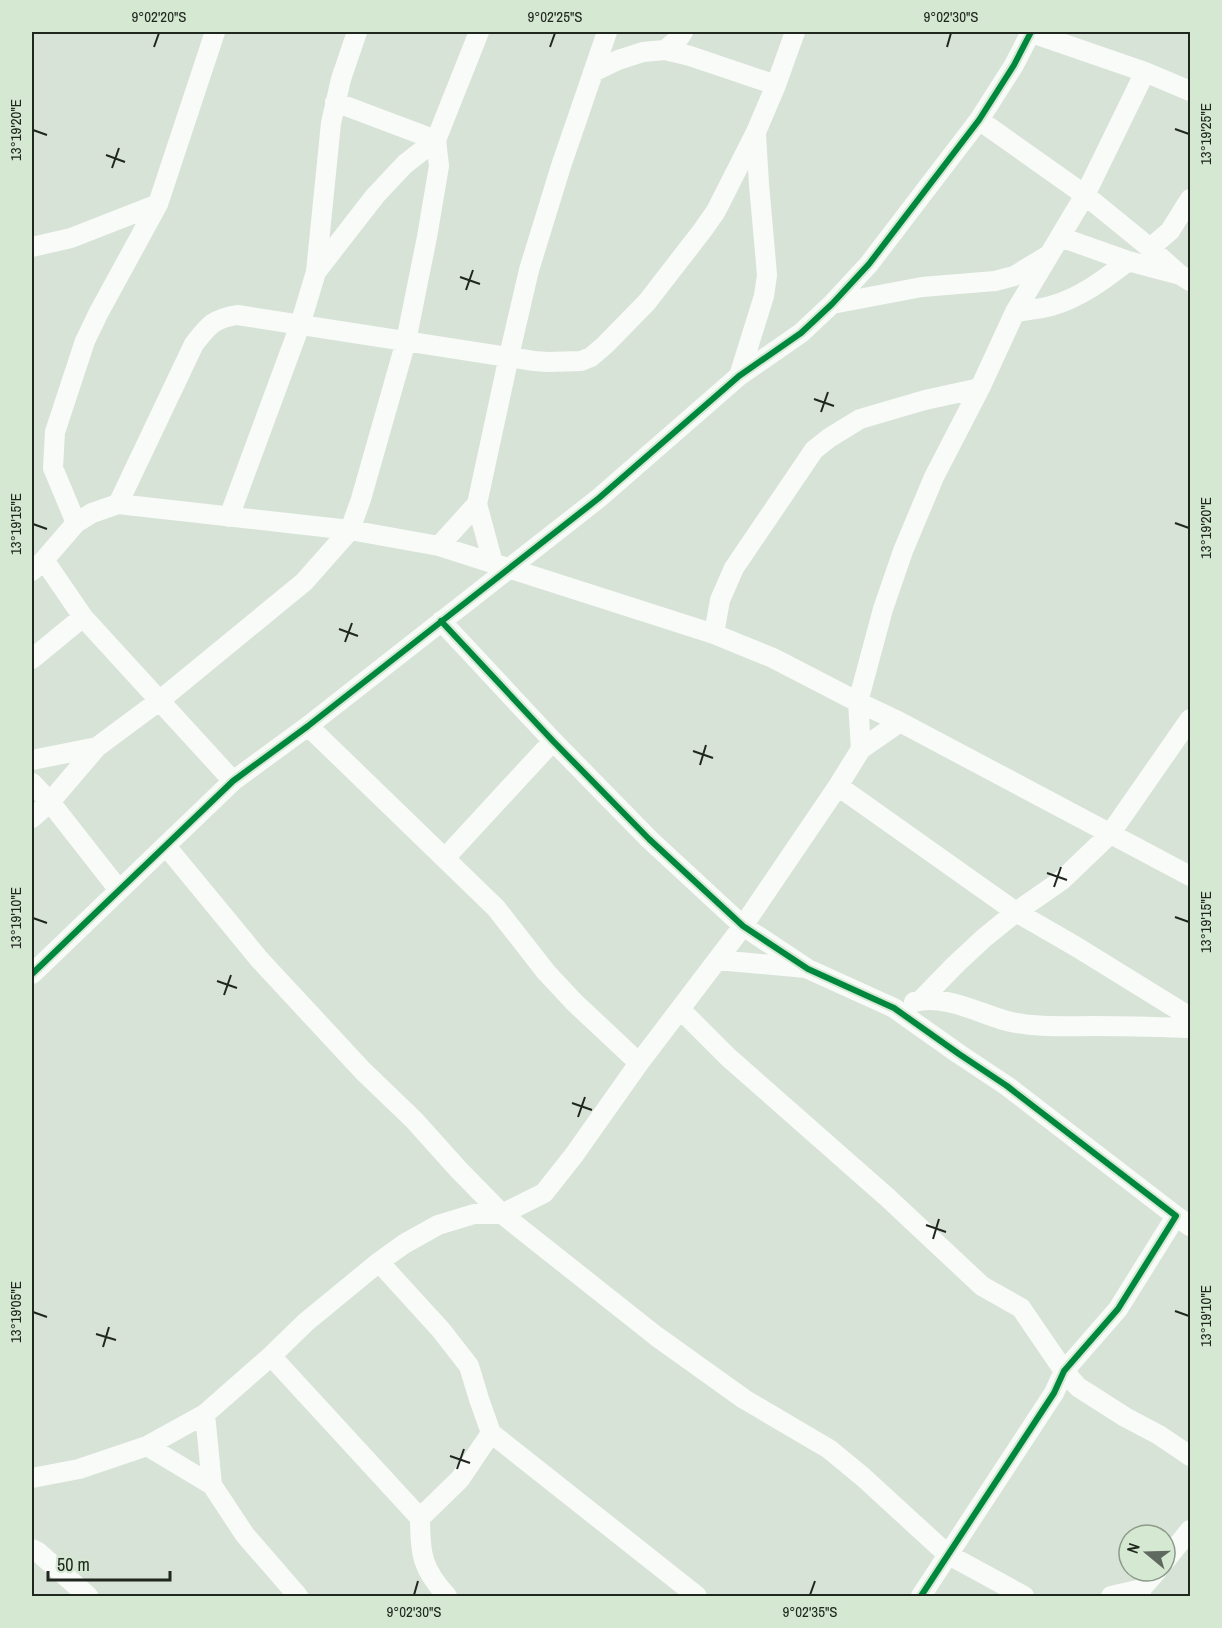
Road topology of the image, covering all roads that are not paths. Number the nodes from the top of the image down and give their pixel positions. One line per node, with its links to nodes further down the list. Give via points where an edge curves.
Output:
1 (215, 32): 19 (street)
2 (357, 32): 13 (street)
3 (479, 32): 16 (street)
4 (607, 32): 9 (street)
5 (682, 32): 8 (street)
6 (795, 32): 11 (street)
7 (1030, 32): 10 (street); 14 (street)
8 (665, 50): 9 (street, via 643,52); 11 (street)
9 (593, 72): 31 (street, via 529,270)
10 (1145, 72): 12 (street); 17 (street)
11 (776, 86): 15 (street)
12 (1191, 90)
13 (335, 102): 16 (street); 25 (street)
14 (980, 120): 17 (street); 27 (street, via 869,264)
15 (756, 132): 32 (street, via 716,211 647,302 591,357 581,361); 33 (street, via 767,275)
16 (436, 140): 25 (street, via 405,164 375,196); 30 (street, via 439,166)
17 (1085, 195): 20 (street); 22 (street)
18 (1191, 199): 22 (street, via 1170,231)
19 (158, 204): 21 (street, via 71,238); 39 (street, via 85,341 55,432 53,468)
20 (1060, 237): 23 (street); 24 (street)
21 (32, 247)
22 (1150, 248): 26 (street)
23 (1049, 255): 27 (street, via 1014,276 995,281 922,287); 28 (street)
24 (1128, 261): 26 (street); 28 (street, via 1068,300)
25 (316, 272): 29 (street)
26 (1185, 278)
27 (832, 304): 33 (street, via 801,333)
28 (1015, 312): 35 (street)
29 (300, 325): 30 (street); 36 (street, via 237,315 222,318 207,328 194,344); 38 (street)
30 (406, 341): 31 (street); 40 (street)
31 (509, 356): 32 (street); 34 (street)
32 (534, 360): 34 (street)
33 (739, 376): 42 (street, via 599,498)
34 (505, 378): 37 (street)
35 (980, 388): 46 (street, via 860,419 814,450 734,568 720,600); 49 (street, via 934,477 903,550)
36 (118, 504): 38 (street); 39 (street)
37 (477, 504): 41 (street); 42 (street)
38 (229, 517): 40 (street)
39 (76, 523): 43 (street)
40 (350, 530): 41 (street); 48 (street, via 304,582)
41 (440, 546): 42 (street)
42 (501, 565): 45 (street); 46 (street)
43 (38, 566): 44 (street)
44 (83, 616): 47 (street); 48 (street)
45 (441, 621): 52 (street); 53 (street)
46 (714, 634): 49 (street, via 773,658)
47 (32, 659)
48 (159, 701): 54 (street); 57 (street)
49 (858, 702): 51 (street); 55 (street)
50 (1191, 719): 62 (street)
51 (900, 722): 55 (street); 62 (street)
52 (308, 726): 57 (street); 64 (street)
53 (553, 741): 64 (street); 68 (street, via 649,839)
54 (97, 747): 56 (street); 60 (street)
55 (861, 749): 59 (street)
56 (32, 760)
57 (233, 781): 63 (street)
58 (32, 783): 60 (street)
59 (838, 786): 67 (street); 68 (street)
60 (50, 802): 61 (street); 66 (street)
61 (32, 818)
62 (1110, 834): 65 (street); 67 (street, via 1062,880)
63 (166, 846): 66 (street); 78 (street, via 267,968)
64 (445, 858): 77 (street, via 496,908 574,1002)
65 (1191, 876)
66 (119, 890): 71 (street)
67 (1016, 912): 72 (street); 75 (street)
68 (743, 926): 69 (street); 70 (street)
69 (717, 960): 70 (street); 74 (street)
70 (808, 969): 73 (street)
71 (32, 974)
72 (920, 1001): 73 (street); 76 (street, via 952,1003 1026,1024)
73 (894, 1008): 79 (street, via 1007,1086)
74 (680, 1009): 77 (street); 82 (street, via 982,1286 1021,1308)
75 (1191, 1017)
76 (1191, 1028)
77 (639, 1063): 78 (street, via 544,1193)
78 (502, 1214): 80 (street, via 474,1214 438,1225); 95 (street, via 656,1336 744,1399 829,1449)
79 (1183, 1221): 82 (street, via 1118,1309)
80 (379, 1262): 81 (street); 86 (street, via 469,1366)
81 (271, 1356): 85 (street); 91 (street)
82 (1064, 1371): 83 (street); 84 (street)
83 (1078, 1387): 84 (street); 88 (street)
84 (1054, 1393): 95 (street)
85 (205, 1414): 87 (street); 90 (street)
86 (491, 1433): 91 (street, via 460,1479); 100 (street)
87 (147, 1446): 89 (street, via 79,1469); 90 (street)
88 (1191, 1456)
89 (32, 1478)
90 (212, 1485): 98 (street, via 245,1535)
91 (420, 1518): 99 (street, via 425,1564)
92 (1191, 1530): 93 (street)
93 (1177, 1547)
94 (32, 1549): 97 (street)
95 (947, 1554): 101 (street); 102 (street)
96 (1139, 1593): 103 (street)
97 (87, 1596)
98 (298, 1596)
99 (447, 1596)
100 (697, 1596)
101 (921, 1596)
102 (1024, 1596)
103 (1111, 1596)

